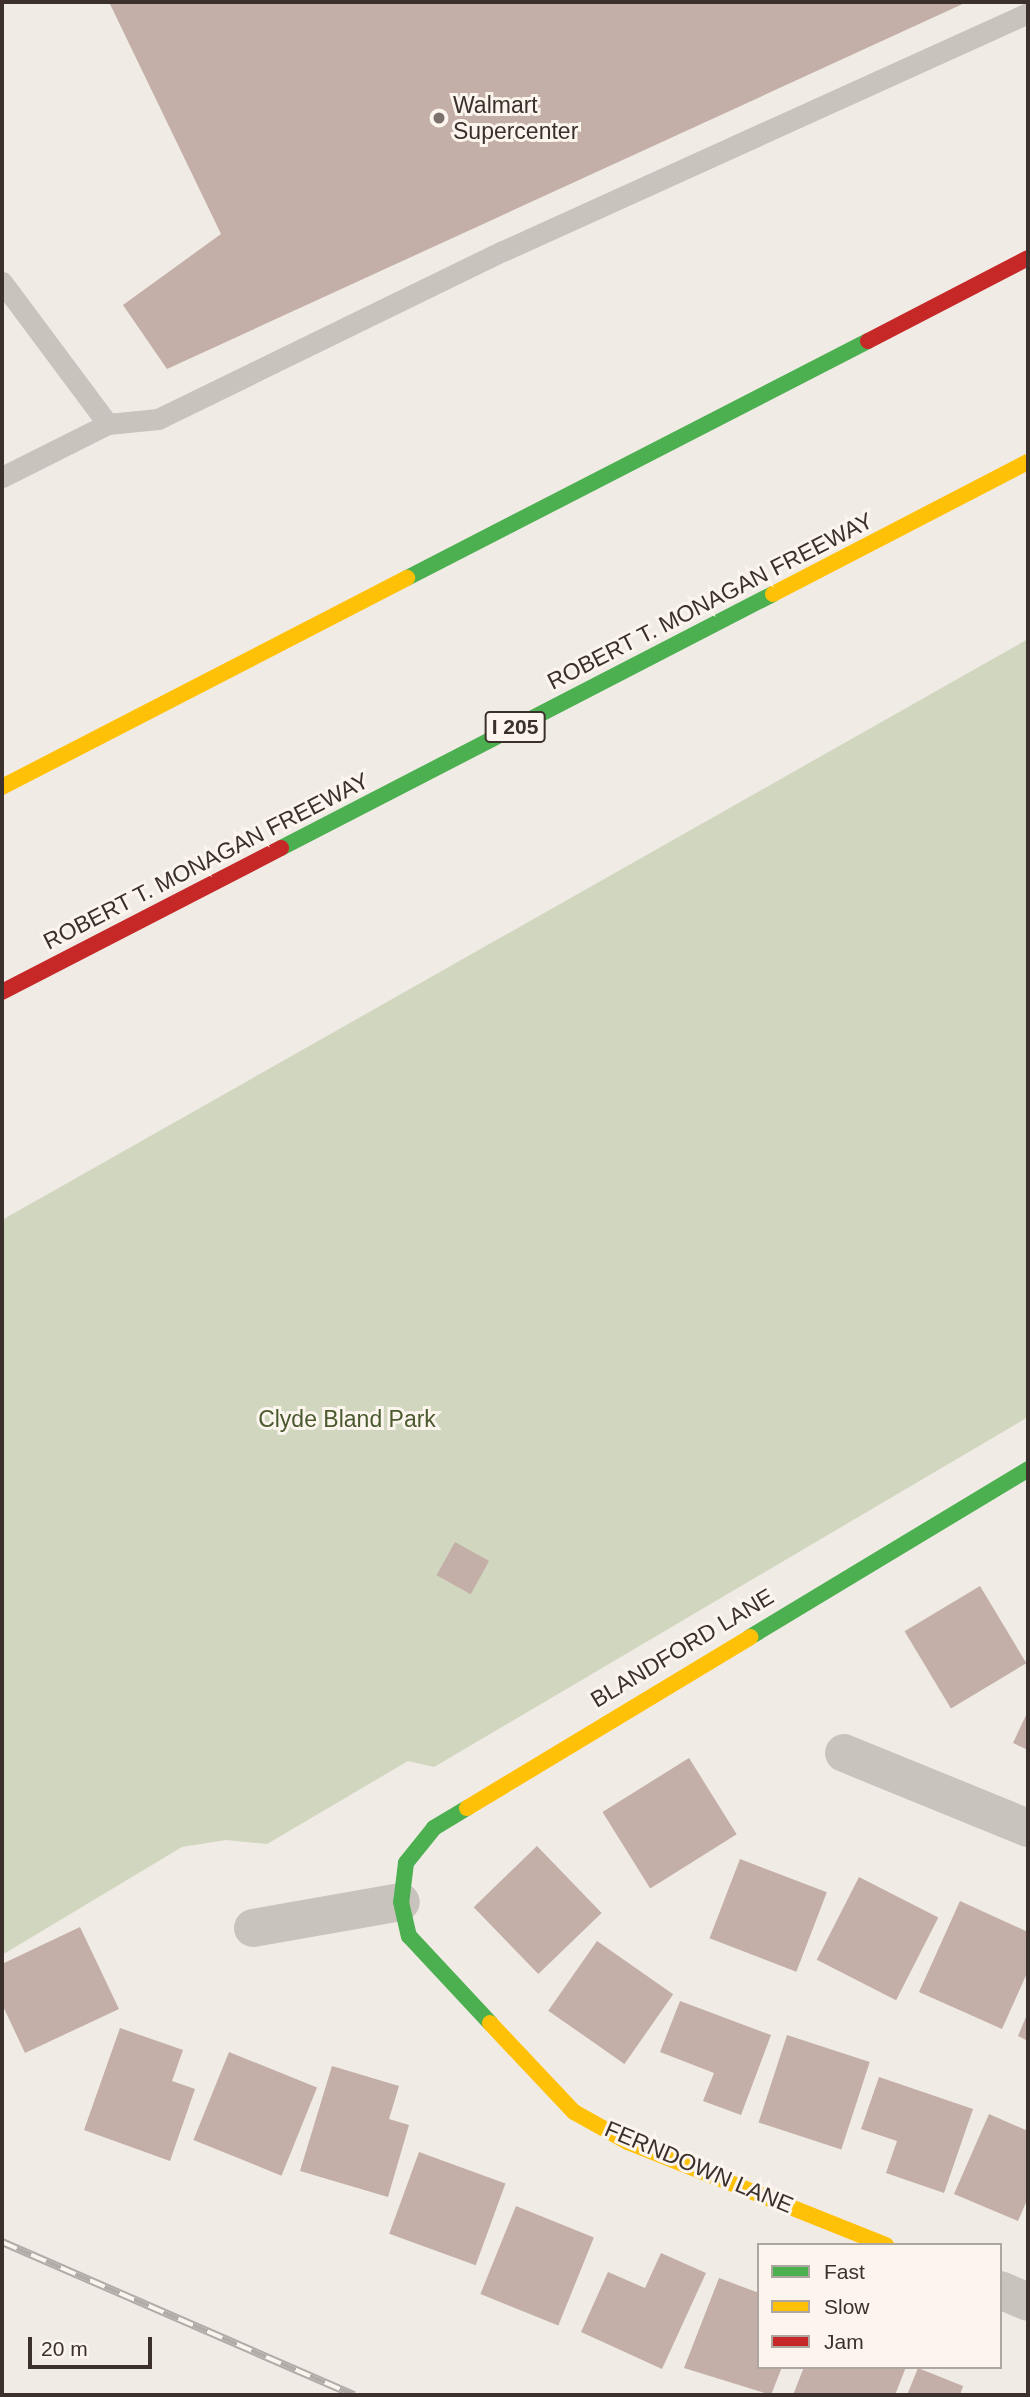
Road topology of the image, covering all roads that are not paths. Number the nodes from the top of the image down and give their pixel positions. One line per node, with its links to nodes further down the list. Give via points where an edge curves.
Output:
1 (1028, 13): 4 (lane, via 503,251 158,419)
2 (1028, 258): 7 (main road)
3 (2, 282): 4 (lane)
4 (108, 425): 6 (lane)
5 (1028, 462): 8 (main road, ROBERT T. MONAGAN FREEWAY / I 205)
6 (2, 477)
7 (2, 788)
8 (2, 992)
9 (1028, 1469): 12 (main road, BLANDFORD LANE, via 433,1828 406,1863)
10 (844, 1753): 11 (street)
11 (1028, 1828)
12 (401, 1902): 13 (street); 14 (main road, FERNDOWN LANE, via 410,1936 440,1974 574,2112 628,2142)
13 (253, 1927)
14 (881, 2243)
15 (1002, 2291): 16 (street)
16 (1028, 2302)

